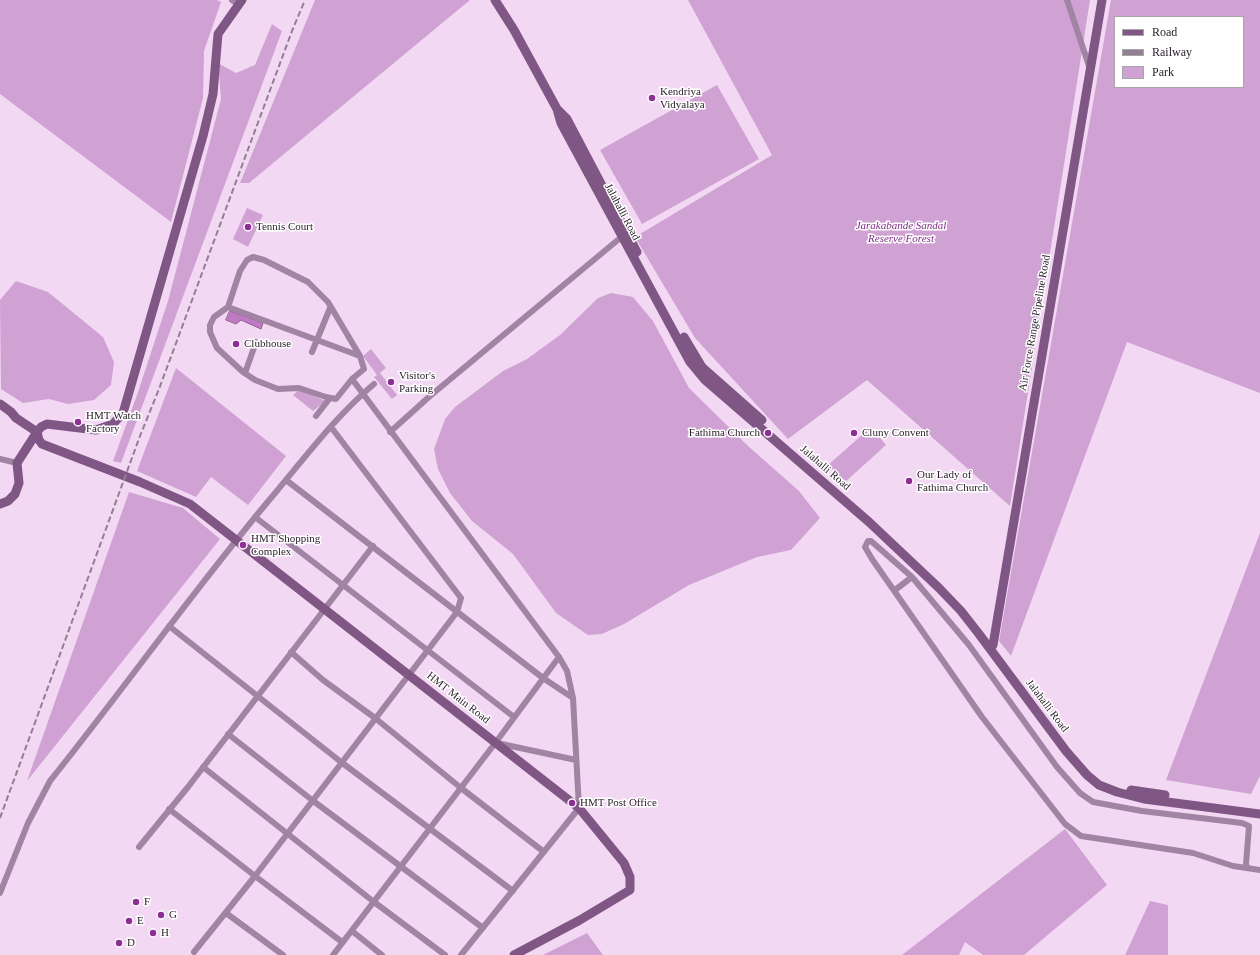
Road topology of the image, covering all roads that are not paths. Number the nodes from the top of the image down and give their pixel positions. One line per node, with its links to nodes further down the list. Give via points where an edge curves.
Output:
1 (495, 0): 6 (street, Jalahalli Road, via 514,30 557,109 561,123)
2 (1067, 0): 5 (street)
3 (1102, 0): 5 (street, Air Force Range Pipeline Road)
4 (238, 2): 23 (street, via 218,34 213,94 203,136 123,413 114,424 96,430 47,424)
5 (1090, 70): 38 (street, Air Force Range Pipeline Road)
6 (624, 235): 24 (street); 38 (street, Jalahalli Road, via 690,362 704,379 738,403 916,565)
7 (228, 307): 8 (street, via 240,271 247,260 253,257 308,282 328,302); 9 (street); 13 (street, via 214,317 210,332 217,348)
8 (330, 308): 9 (street); 12 (street)
9 (317, 340): 11 (street); 12 (street)
10 (256, 342): 13 (street)
11 (312, 352)
12 (360, 356): 14 (street, via 364,370)
13 (244, 373): 17 (street, via 278,389 299,388)
14 (352, 379): 16 (street); 17 (street, via 336,399)
15 (374, 384): 16 (street)
16 (363, 394): 22 (street); 24 (street)
17 (330, 398): 20 (street)
18 (0, 404): 21 (street)
19 (0, 411): 21 (street)
20 (316, 416)
21 (16, 418): 23 (street, HMT Main Road)
22 (331, 427): 27 (street); 36 (street, via 461,598)
23 (37, 432): 26 (street); 30 (street, HMT Main Road, via 38,440 42,444 190,504)
24 (390, 432): 41 (street)
25 (0, 460): 26 (street)
26 (17, 463): 28 (street, via 19,483 15,494)
27 (286, 480): 29 (street); 31 (street)
28 (0, 504)
29 (255, 517): 30 (street); 33 (street)
30 (236, 540): 35 (street, HMT Main Road); 37 (street)
31 (373, 546): 33 (street); 36 (street)
32 (912, 577): 34 (street); 34 (street, via 868,541 865,547); 64 (street, via 969,646 1057,767 1080,794 1093,802 1249,826)
33 (343, 585): 35 (street); 39 (street)
34 (895, 590): 64 (street, via 982,717 1065,824 1081,836 1193,853)
35 (324, 609): 40 (street); 42 (street, HMT Main Road)
36 (457, 612): 39 (street); 43 (street)
37 (169, 626): 44 (street); 70 (street, via 50,781 28,823)
38 (992, 647): 56 (street, Jalahalli Road, via 1069,751 1089,773 1101,781 1124,788); 58 (street, Jalahalli Road, via 1066,751 1087,775 1100,785 1144,798)
39 (427, 650): 42 (street); 46 (street)
40 (291, 652): 44 (street); 47 (street, via 323,680)
41 (559, 657): 43 (street); 45 (street, via 567,671)
42 (408, 675): 47 (street); 49 (street, HMT Main Road)
43 (543, 678): 45 (street); 46 (street)
44 (257, 696): 48 (street); 51 (street)
45 (573, 698): 50 (street)
46 (514, 717): 49 (street)
47 (375, 718): 51 (street); 53 (street)
48 (228, 734): 52 (street); 54 (street)
49 (496, 742): 50 (street); 53 (street); 55 (street, HMT Main Road)
50 (576, 760): 55 (street)
51 (341, 762): 54 (street); 59 (street)
52 (203, 767): 57 (street); 60 (street)
53 (461, 788): 59 (street); 62 (street)
54 (312, 800): 60 (street); 66 (street)
55 (579, 808): 62 (street); 77 (street, HMT Main Road, via 624,863 630,877 630,890)
56 (1260, 808)
57 (169, 809): 61 (street); 68 (street)
58 (1260, 814)
59 (429, 829): 66 (street); 69 (street)
60 (287, 833): 68 (street); 71 (street)
61 (139, 847)
62 (544, 852): 69 (street)
63 (1230, 861): 64 (street)
64 (1245, 866): 65 (street); 67 (street)
65 (1260, 866)
66 (401, 867): 71 (street); 73 (street)
67 (1260, 870)
68 (255, 876): 72 (street); 75 (street)
69 (513, 891): 73 (street)
70 (0, 893)
71 (374, 902): 74 (street); 81 (street)
72 (226, 913): 76 (street); 78 (street)
73 (483, 928): 82 (street)
74 (352, 932): 75 (street); 80 (street)
75 (342, 942): 79 (street)
76 (194, 952)
77 (524, 952): 83 (street, HMT Main Road)
78 (283, 955)
79 (333, 955)
80 (382, 955)
81 (445, 955)
82 (461, 955)
83 (514, 955)

